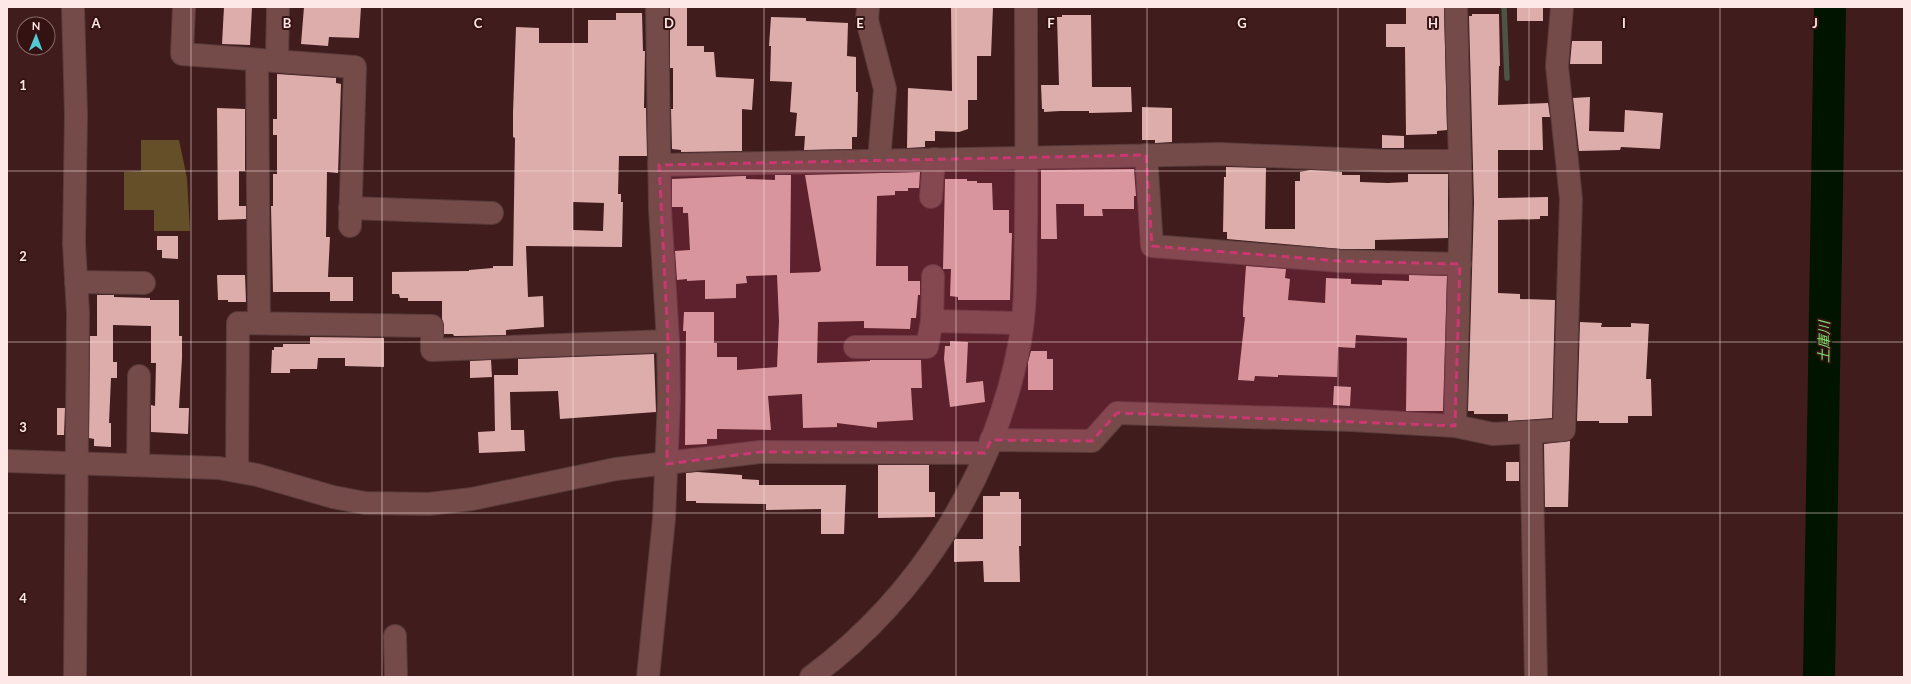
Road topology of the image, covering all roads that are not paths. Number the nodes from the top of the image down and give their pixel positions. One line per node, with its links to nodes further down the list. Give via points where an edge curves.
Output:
1 (73, 7): 20 (street)
2 (184, 7): 9 (street, via 182,54)
3 (278, 7): 9 (street)
4 (657, 7): 15 (street)
5 (868, 7): 13 (street, via 867,20 885,89)
6 (1026, 7): 11 (street)
7 (1456, 7): 14 (street)
8 (1562, 7): 29 (street, via 1557,66 1571,199 1564,430)
9 (267, 61): 17 (street, via 355,67 350,217); 23 (street)
10 (1146, 155): 11 (street); 14 (street, via 1252,155 1387,161); 18 (street, via 1152,246 1340,261)
11 (1027, 157): 12 (street); 24 (street)
12 (934, 159): 13 (street); 16 (street)
13 (879, 160): 15 (street)
14 (1460, 161): 18 (street)
15 (659, 165): 25 (street)
16 (931, 198)
17 (492, 213)
18 (1460, 264): 28 (street)
19 (933, 276): 22 (street)
20 (76, 282): 21 (street); 32 (street)
21 (144, 283)
22 (932, 321): 24 (street); 26 (street, via 926,347)
23 (259, 323): 25 (street, via 432,326 432,350); 35 (street, via 238,323)
24 (1022, 323): 30 (street, via 1013,370)
25 (668, 341): 33 (street)
26 (856, 347)
27 (140, 376): 34 (street)
28 (1455, 426): 29 (street, via 1494,434); 30 (street, via 1117,413 1099,434)
29 (1531, 433): 41 (street)
30 (988, 446): 33 (street, via 760,452); 40 (street, via 949,529 909,584 860,637)
31 (7, 461): 32 (street)
32 (76, 463): 34 (street); 37 (street)
33 (668, 464): 35 (street, via 616,469 472,499 429,504 365,503 333,497); 39 (street, via 661,561)
34 (138, 465): 35 (street)
35 (237, 470)
36 (395, 636): 38 (street)
37 (76, 677)
38 (396, 677)
39 (648, 677)
40 (811, 677)
41 (1536, 677)

